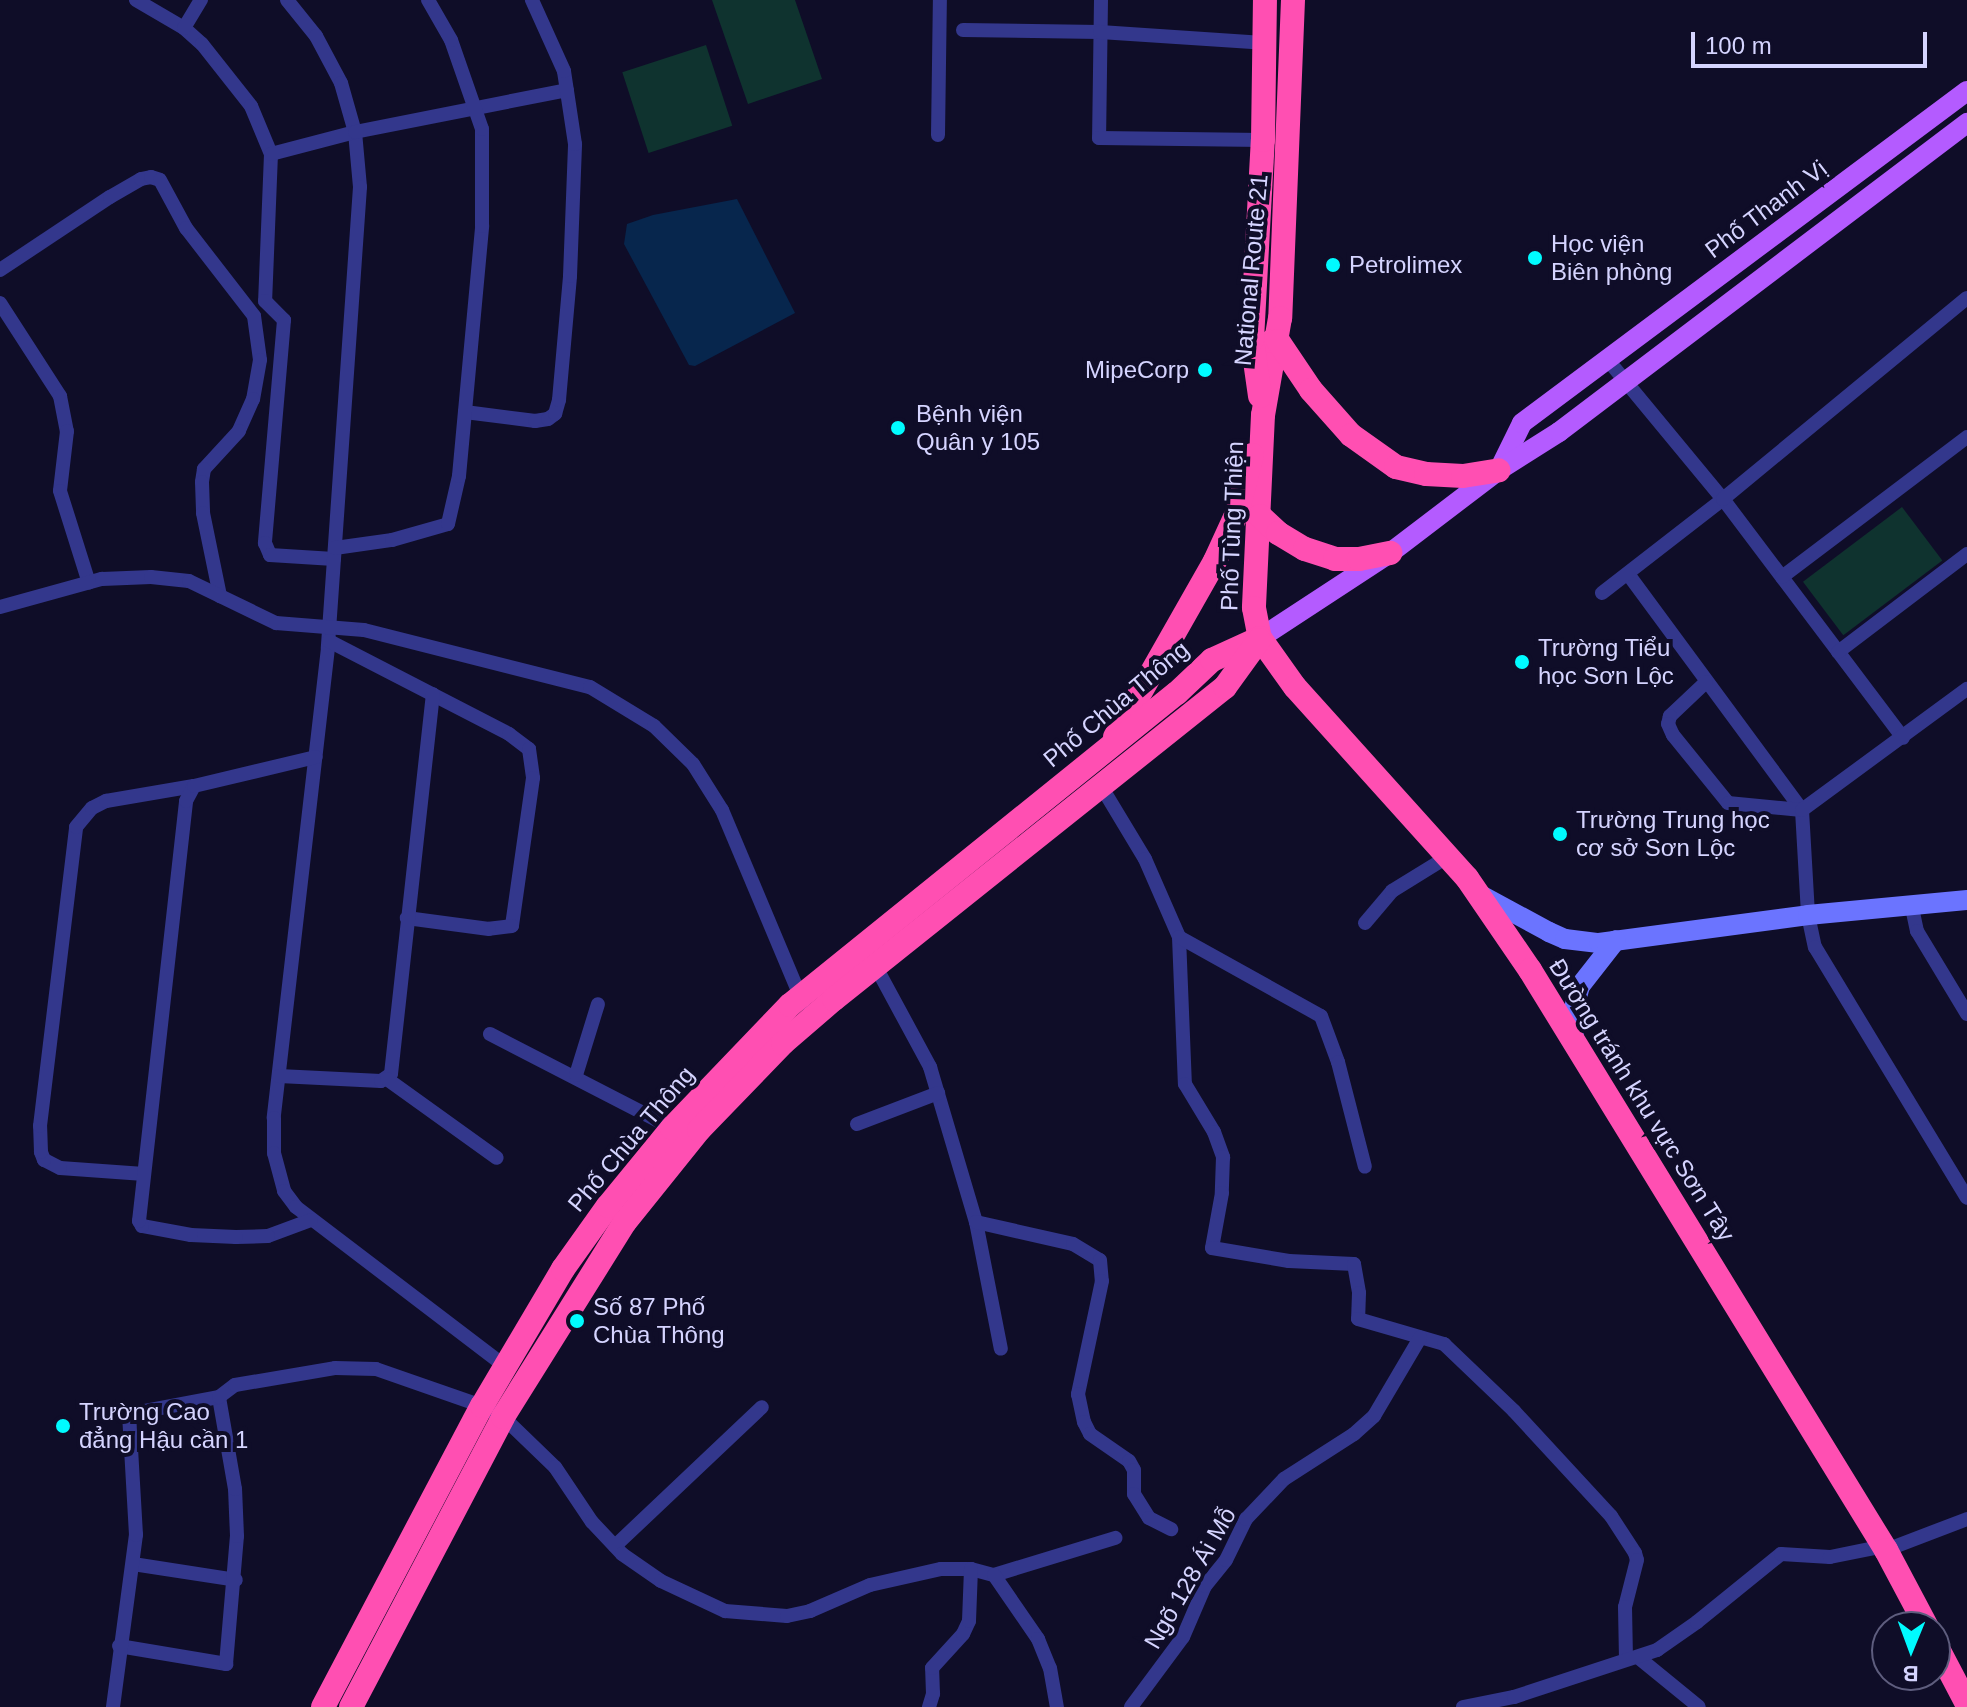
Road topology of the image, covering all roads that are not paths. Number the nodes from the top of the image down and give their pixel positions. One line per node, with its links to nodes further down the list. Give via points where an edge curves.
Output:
1 (136, 0): 10 (street)
2 (201, 0): 10 (street)
3 (287, 0): 19 (street, via 316,36 341,83)
4 (428, 0): 16 (street, via 451,40)
5 (532, 0): 14 (street, via 564,71)
6 (940, 0): 20 (street)
7 (1101, 0): 12 (street)
8 (1265, 0): 13 (highway, National Route 21)
9 (1293, 0): 27 (highway, National Route 21)
10 (184, 28): 22 (street, via 251,106)
11 (963, 30): 12 (street)
12 (1100, 32): 13 (street); 21 (street, via 1099,138)
13 (1264, 43): 21 (highway, National Route 21)
14 (567, 90): 16 (street); 30 (street, via 575,144 571,261 555,414 535,421)
15 (1967, 91): 17 (main road, Phố Thanh Vị)
16 (474, 108): 19 (street); 30 (street, via 482,129 482,226)
17 (1940, 112): 18 (main road); 28 (main road, Phố Thanh Vị)
18 (1965, 128): 29 (main road, Phố Thanh Vị)
19 (355, 132): 22 (street); 37 (street, via 360,187)
20 (938, 135)
21 (1263, 140): 26 (highway, National Route 21)
22 (271, 154): 37 (street, via 265,301 284,320 265,543 270,555)
23 (0, 270): 43 (street, via 120,190 151,177 160,180 186,228 254,316 260,360 253,399 239,431 204,469 202,482)
24 (1967, 298): 34 (street)
25 (0, 303): 41 (street, via 60,396 67,431 60,491)
26 (1252, 340): 27 (highway); 31 (highway, National Route 21)
27 (1278, 341): 31 (highway, National Route 21); 33 (highway, via 1336,419 1385,461 1426,474 1463,476)
28 (1607, 359): 29 (street); 33 (main road, Phố Thanh Vị, via 1522,423)
29 (1625, 381): 33 (main road, Phố Thanh Vị); 34 (street)
30 (465, 412): 37 (street, via 448,524)
31 (1263, 415): 35 (highway, Phố Tùng Thiện); 52 (highway, via 1237,513 1215,561)
32 (1967, 437): 40 (street)
33 (1499, 470): 36 (main road, Phố Thanh Vị)
34 (1723, 499): 39 (street); 40 (street)
35 (1260, 516): 36 (highway, via 1305,549 1335,559); 46 (highway, Phố Tùng Thiện, via 1254,608)
36 (1390, 553): 46 (main road, Phố Thanh Vị)
37 (335, 554): 45 (street)
38 (1967, 554): 47 (street)
39 (1628, 574): 42 (street); 48 (street)
40 (1782, 577): 47 (street)
41 (89, 583): 43 (street, via 151,577 189,581); 44 (street)
42 (1602, 593)
43 (220, 596): 45 (street, via 276,623)
44 (0, 607)
45 (329, 635): 50 (street); 53 (street); 68 (street, via 364,630 590,687 654,726 693,764 722,810)
46 (1260, 638): 52 (highway, Phố Chùa Thông, via 1212,660); 56 (highway, Phố Chùa Thông, via 1225,687); 58 (highway, Đường tránh khu vực Sơn Tây, via 1295,687)
47 (1838, 652): 51 (street)
48 (1706, 682): 57 (street); 57 (street, via 1670,716 1673,735 1728,803)
49 (1967, 689): 51 (street)
50 (433, 694): 63 (street); 63 (street, via 521,741 529,749 533,778 512,926 489,929)
51 (1903, 738): 57 (street)
52 (1104, 752): 54 (highway, Phố Chùa Thông)
53 (316, 757): 55 (street); 75 (street)
54 (1068, 781): 56 (highway); 68 (highway, Phố Chùa Thông)
55 (194, 786): 82 (street, via 186,801); 82 (street, via 106,801 76,827 44,1083 41,1152 44,1160 60,1168)
56 (1092, 793): 65 (street, via 1145,859); 67 (highway, Phố Chùa Thông)
57 (1802, 810): 62 (street)
58 (1447, 857): 59 (highway, Đường tránh khu vực Sơn Tây); 64 (street, via 1392,891)
59 (1477, 893): 66 (street, via 1565,939); 73 (highway, Đường tránh khu vực Sơn Tây)
60 (1967, 900): 61 (street)
61 (1911, 903): 62 (street); 70 (street, via 1917,931)
62 (1808, 915): 66 (street); 83 (street, via 1815,947)
63 (407, 918): 76 (street, via 394,1062)
64 (1365, 923)
65 (1179, 937): 81 (street, via 1321,1016); 87 (street, via 1185,1084 1223,1157 1212,1248 1289,1261 1354,1264 1358,1319)
66 (1616, 940): 73 (street, via 1580,986 1573,1012)
67 (876, 967): 71 (highway, Phố Chùa Thông); 77 (street, via 930,1067)
68 (801, 996): 71 (street); 79 (highway, Phố Chùa Thông)
69 (598, 1004): 74 (street)
70 (1967, 1014)
71 (808, 1020): 84 (highway, Phố Chùa Thông)
72 (490, 1034): 74 (street)
73 (1574, 1042): 97 (highway, Đường tránh khu vực Sơn Tây)
74 (576, 1075): 79 (street)
75 (279, 1076): 76 (street); 85 (street, via 274,1153 284,1191)
76 (387, 1079): 80 (street)
77 (938, 1093): 78 (street); 86 (street)
78 (857, 1124)
79 (672, 1128): 84 (highway, Phố Chùa Thông)
80 (497, 1158)
81 (1365, 1167)
82 (144, 1174): 85 (street, via 142,1226 191,1235 268,1236)
83 (1967, 1198)
84 (617, 1214): 89 (highway, Phố Chùa Thông, via 563,1269); 92 (highway, Phố Chùa Thông)
85 (311, 1220): 89 (street)
86 (976, 1222): 88 (street); 94 (street, via 1073,1244 1100,1260 1102,1281 1078,1394 1084,1422 1090,1434 1129,1461 1134,1494 1149,1518)
87 (1420, 1338): 104 (street, via 1444,1344 1611,1516 1637,1560 1625,1607); 112 (street, Ngõ 128 Ái Mỗ, via 1374,1416 1284,1479 1246,1519 1226,1560 1205,1586 1183,1637)
88 (1001, 1349)
89 (505, 1366): 92 (highway, Phố Chùa Thông)
90 (219, 1397): 92 (street, via 235,1385 295,1373 376,1369); 98 (street, via 127,1417 135,1501); 101 (street, via 235,1489)
91 (762, 1407): 96 (street)
92 (492, 1411): 96 (street, via 555,1467); 108 (highway, Phố Chùa Thông); 109 (highway, Phố Chùa Thông)
93 (1967, 1519): 97 (street)
94 (1171, 1529)
95 (1115, 1538): 100 (street)
96 (615, 1546): 99 (street, via 695,1600 757,1616 810,1611 912,1574)
97 (1886, 1550): 102 (highway, Đường tránh khu vực Sơn Tây); 104 (street, via 1830,1557 1781,1554 1697,1622)
98 (133, 1564): 101 (street); 103 (street)
99 (971, 1569): 100 (street); 110 (street, via 969,1621 932,1668)
100 (994, 1575): 111 (street, via 1038,1639)
101 (236, 1580): 103 (street, via 226,1664)
102 (1918, 1611)
103 (119, 1646): 107 (street)
104 (1633, 1658): 113 (street, via 1514,1697); 114 (street)
105 (1951, 1674): 106 (highway)
106 (1967, 1704)
107 (113, 1707)
108 (323, 1707)
109 (351, 1707)
110 (929, 1707)
111 (1057, 1707)
112 (1131, 1707)
113 (1463, 1707)
114 (1699, 1707)

